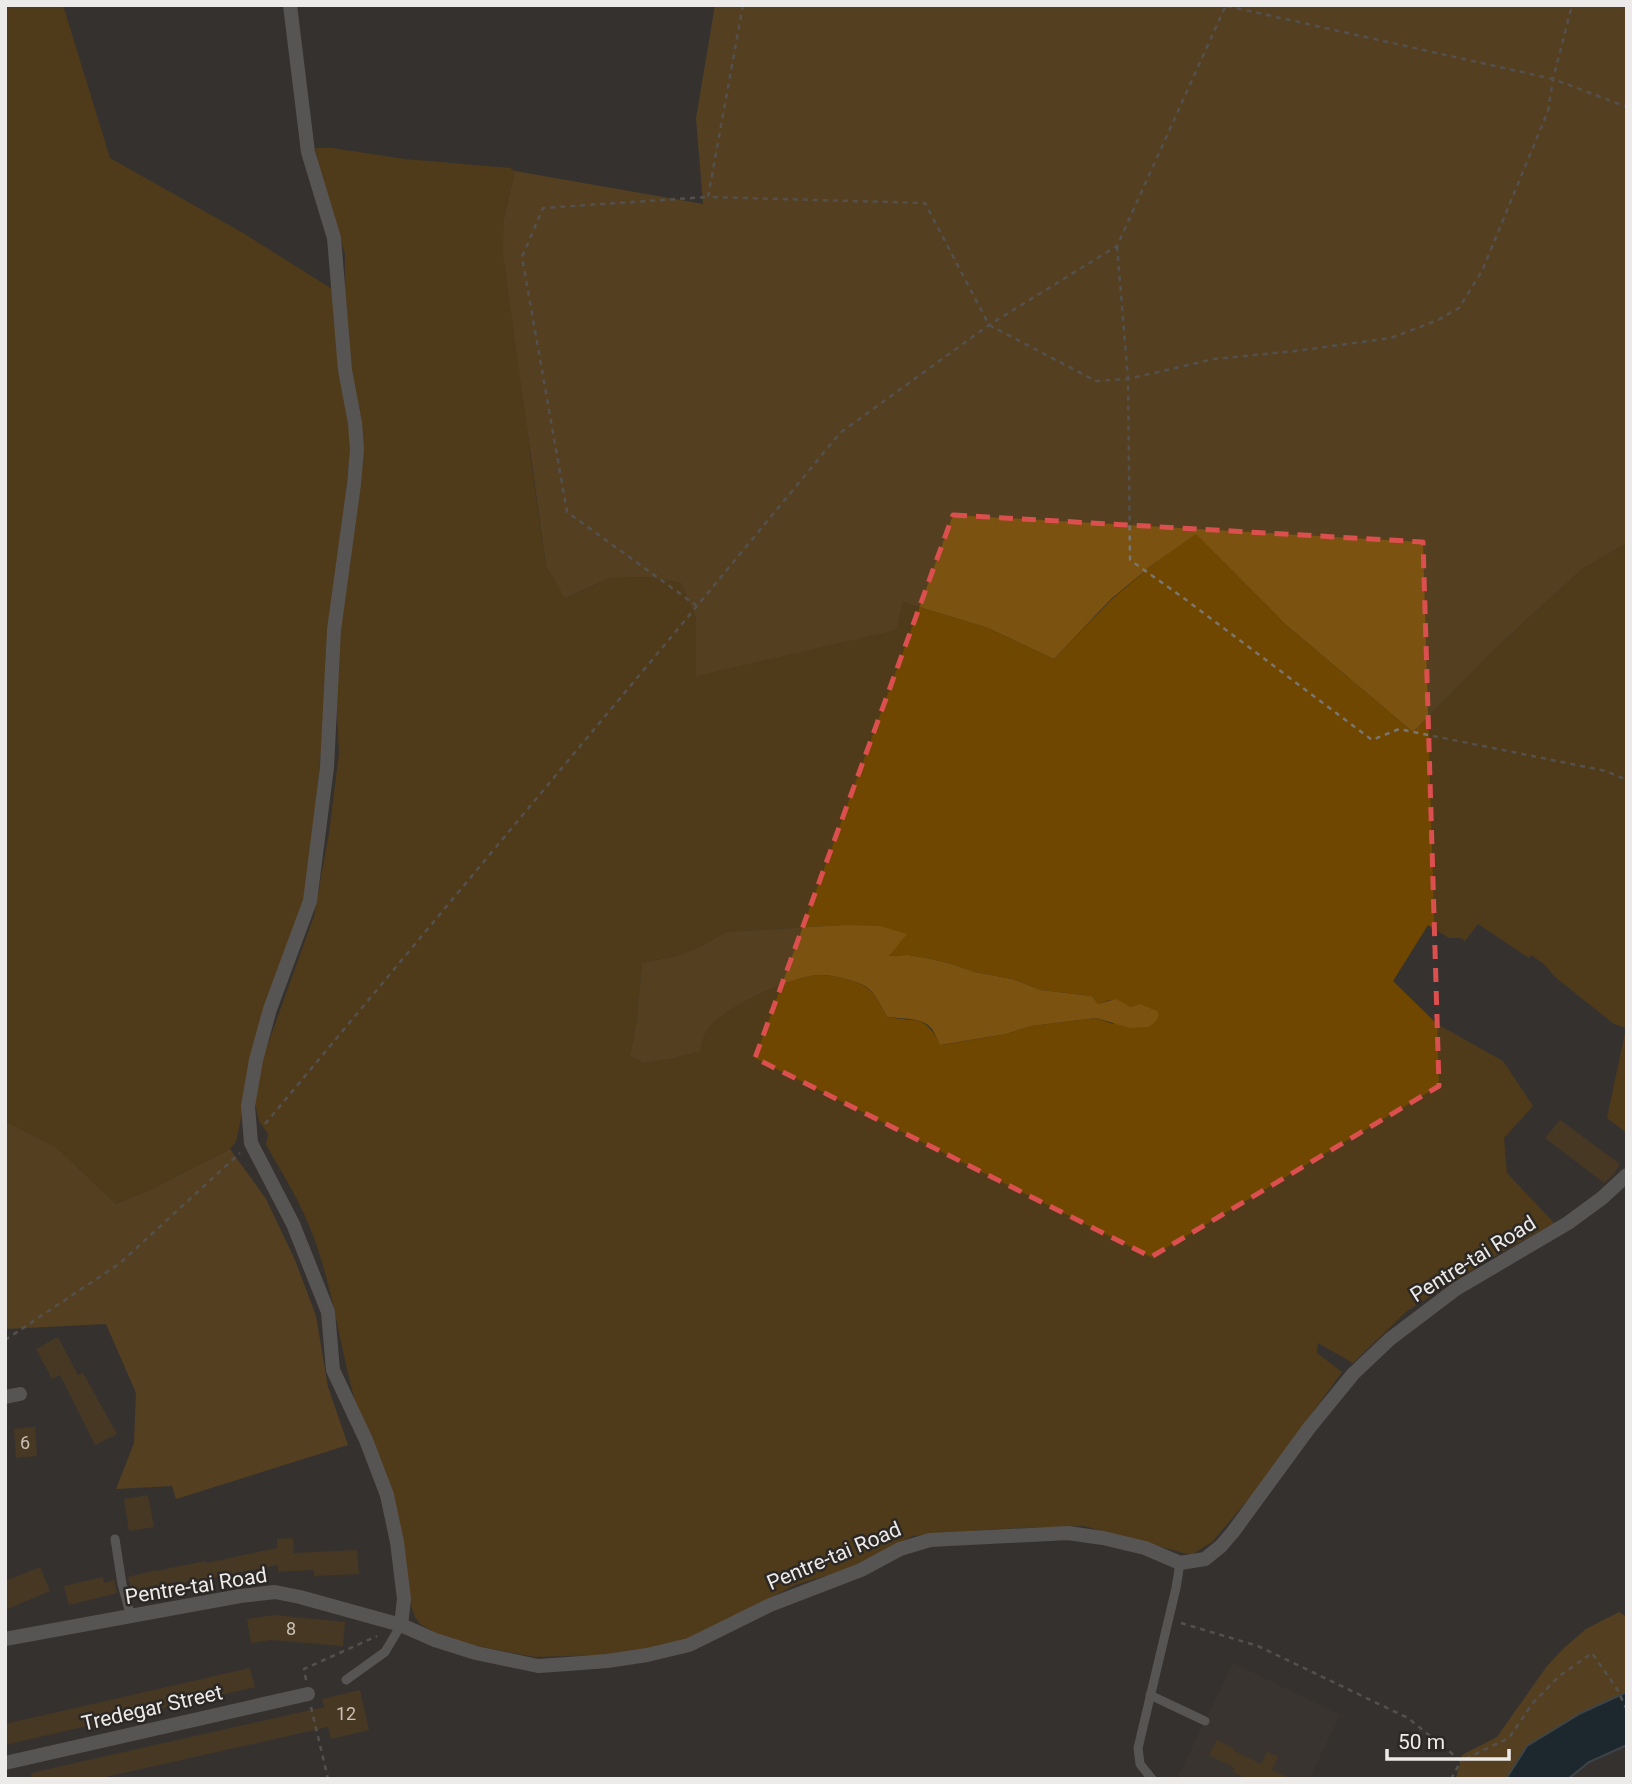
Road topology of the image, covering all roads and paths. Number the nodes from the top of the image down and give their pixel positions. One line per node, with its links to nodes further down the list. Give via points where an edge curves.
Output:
1 (290, 5): 13 (street, via 308,152 334,238 357,450 334,630 327,767 310,901 256,1060 248,1106)
2 (743, 5): 7 (path)
3 (1226, 5): 5 (path); 8 (path)
4 (1572, 5): 5 (path)
5 (1553, 79): 6 (path); 10 (path, via 1548,111 1482,271 1459,308 1391,338 1214,359)
6 (1627, 107)
7 (708, 197): 9 (path, via 925,203); 11 (path, via 543,208 522,257 567,512)
8 (1117, 246): 9 (path); 10 (path)
9 (989, 325): 10 (path, via 1096,381); 11 (path, via 839,433)
10 (1128, 379): 12 (path, via 1130,560 1373,740 1399,729 1605,771)
11 (697, 606): 13 (path)
12 (1627, 780)
13 (251, 1143): 15 (path, via 119,1264); 20 (street, via 293,1224 328,1312 333,1370 387,1495 404,1600)
14 (1627, 1175): 17 (street, Pentre-tai Road, via 1568,1223 1456,1289 1390,1339 1353,1374 1221,1546 1205,1559)
15 (5, 1340)
16 (115, 1539): 18 (lane)
17 (1180, 1563): 20 (street, Pentre-tai Road, via 1145,1548 1068,1533 930,1539 770,1605 689,1645 581,1663 538,1666 476,1653); 24 (lane)
18 (131, 1617): 20 (street, Pentre-tai Road, via 275,1592); 21 (street, Pentre-tai Road)
19 (1178, 1622): 27 (path, via 1258,1646 1408,1718)
20 (401, 1625): 22 (lane, via 385,1652)
21 (5, 1639)
22 (346, 1680)
23 (308, 1694): 28 (street, Tredegar Street)
24 (1150, 1695): 26 (lane); 29 (lane, via 1138,1748 1140,1763)
25 (1627, 1710): 27 (path, via 1592,1653 1558,1676 1509,1738)
26 (1205, 1721)
27 (1461, 1761): 30 (path)
28 (5, 1763)
29 (1152, 1779)
30 (1451, 1779)

